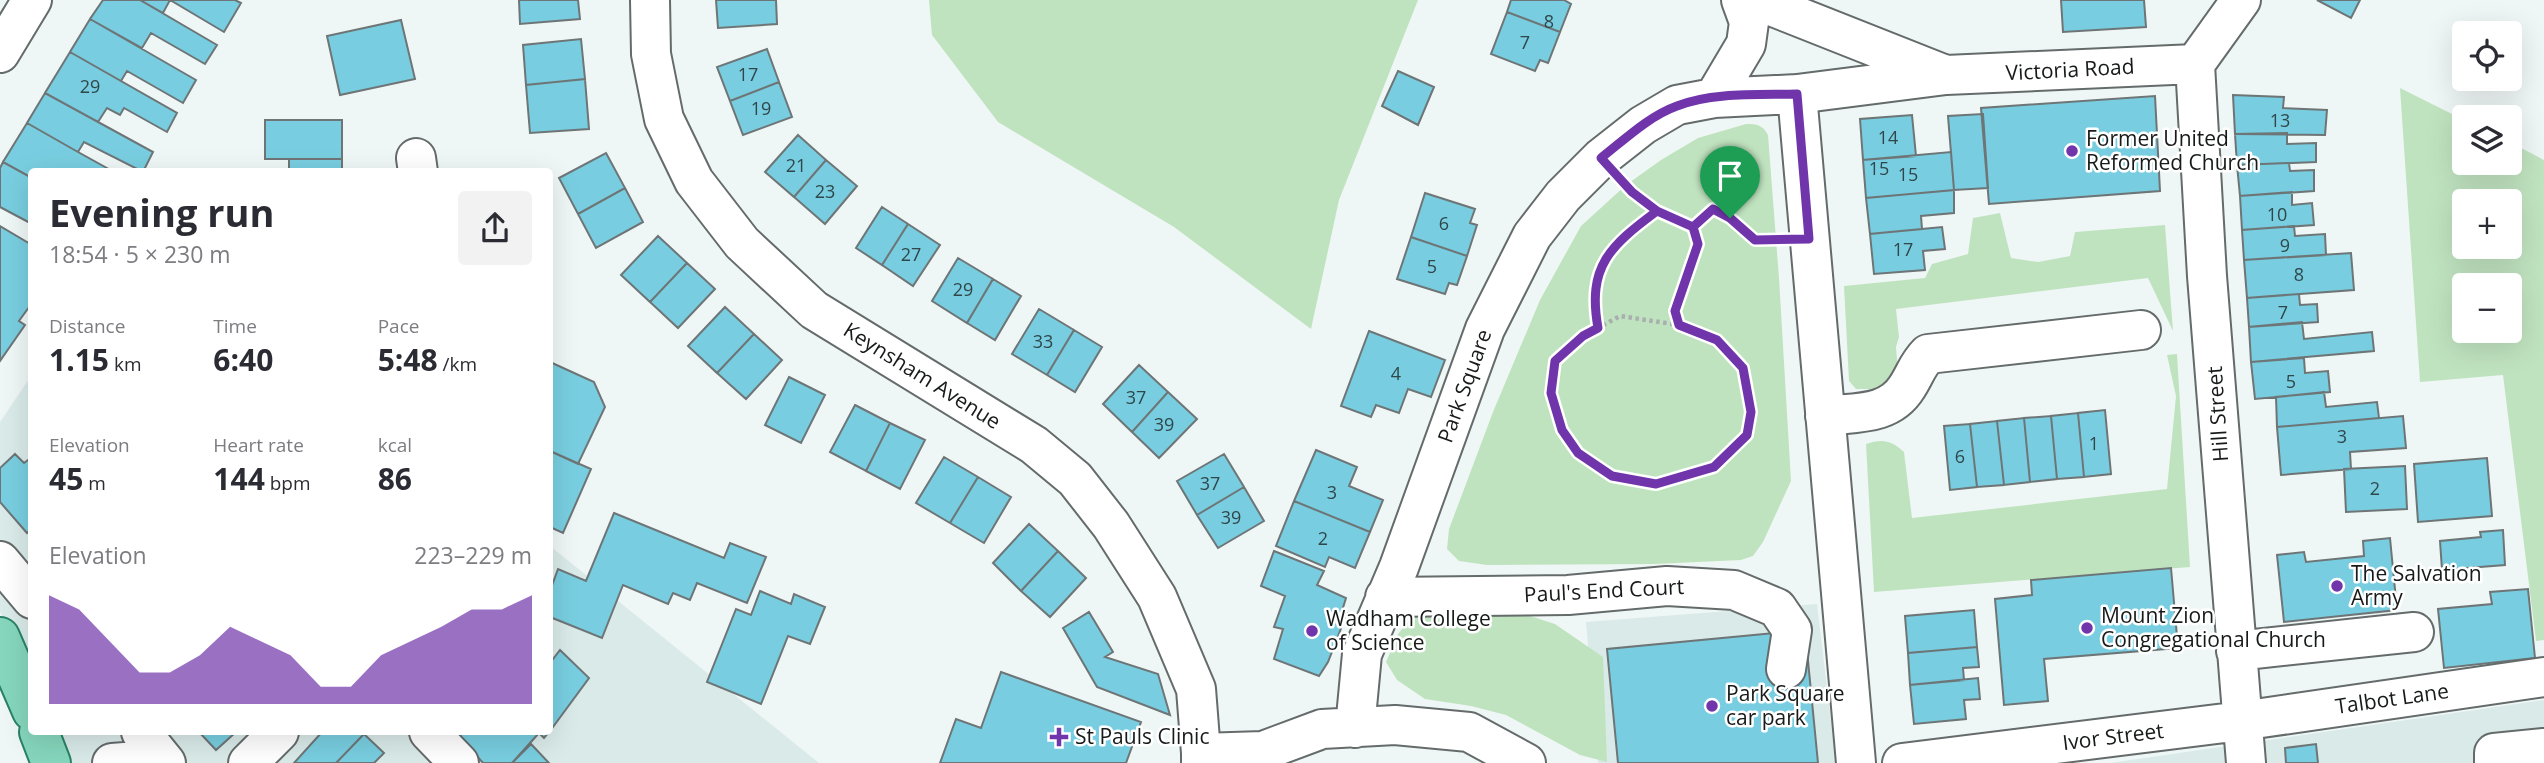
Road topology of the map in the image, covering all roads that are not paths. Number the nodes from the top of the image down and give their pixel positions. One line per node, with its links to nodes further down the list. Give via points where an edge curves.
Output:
1 (32, 0): 5 (street)
2 (650, 0): 29 (street, Keynsham Avenue, via 651,54 664,119 694,181 742,243 814,310 1034,445 1075,479 1157,597 1196,689)
3 (2241, 0): 6 (street)
4 (1761, 1): 7 (street, Victoria Road); 9 (street, Victoria Road, via 1749,22 1746,44)
5 (1, 51)
6 (2194, 64): 7 (street, Victoria Road); 19 (street, Hill Street)
7 (1946, 75): 8 (street, Victoria Road)
8 (1797, 94): 9 (street, Victoria Road); 12 (street)
9 (1714, 98): 10 (street, Victoria Road)
10 (1677, 106): 15 (street, Park Square, via 1643,125 1601,158 1532,236 1485,329)
11 (2141, 330): 12 (street, via 1928,354 1889,407)
12 (1825, 416): 37 (street)
13 (0, 561): 14 (street)
14 (28, 594)
15 (1385, 597): 16 (street, Paul's End Court, via 1568,595 1667,586 1734,590); 23 (street, Park Square, via 1362,654)
16 (1779, 624)
17 (2414, 632): 19 (street)
18 (0, 638): 21 (main road)
19 (2236, 651): 22 (street, Hill Street)
20 (2544, 677): 22 (street, Talbot Lane)
21 (28, 702)
22 (2241, 721): 38 (street, Ivor Street); 39 (street, Hill Street)
23 (1355, 728): 29 (street, via 1322,729 1263,751); 30 (street, via 1395,725 1469,732)
24 (40, 735): 31 (main road)
25 (143, 735): 34 (street)
26 (276, 735): 35 (street)
27 (432, 735): 36 (street)
28 (2544, 748): 40 (street, via 2494,753)
29 (1201, 758)
30 (1518, 761)
31 (51, 763)
32 (112, 763): 33 (street)
33 (146, 763)
34 (166, 763)
35 (248, 763)
36 (459, 763)
37 (1856, 763)
38 (1902, 763)
39 (2246, 763)
40 (2494, 763)

